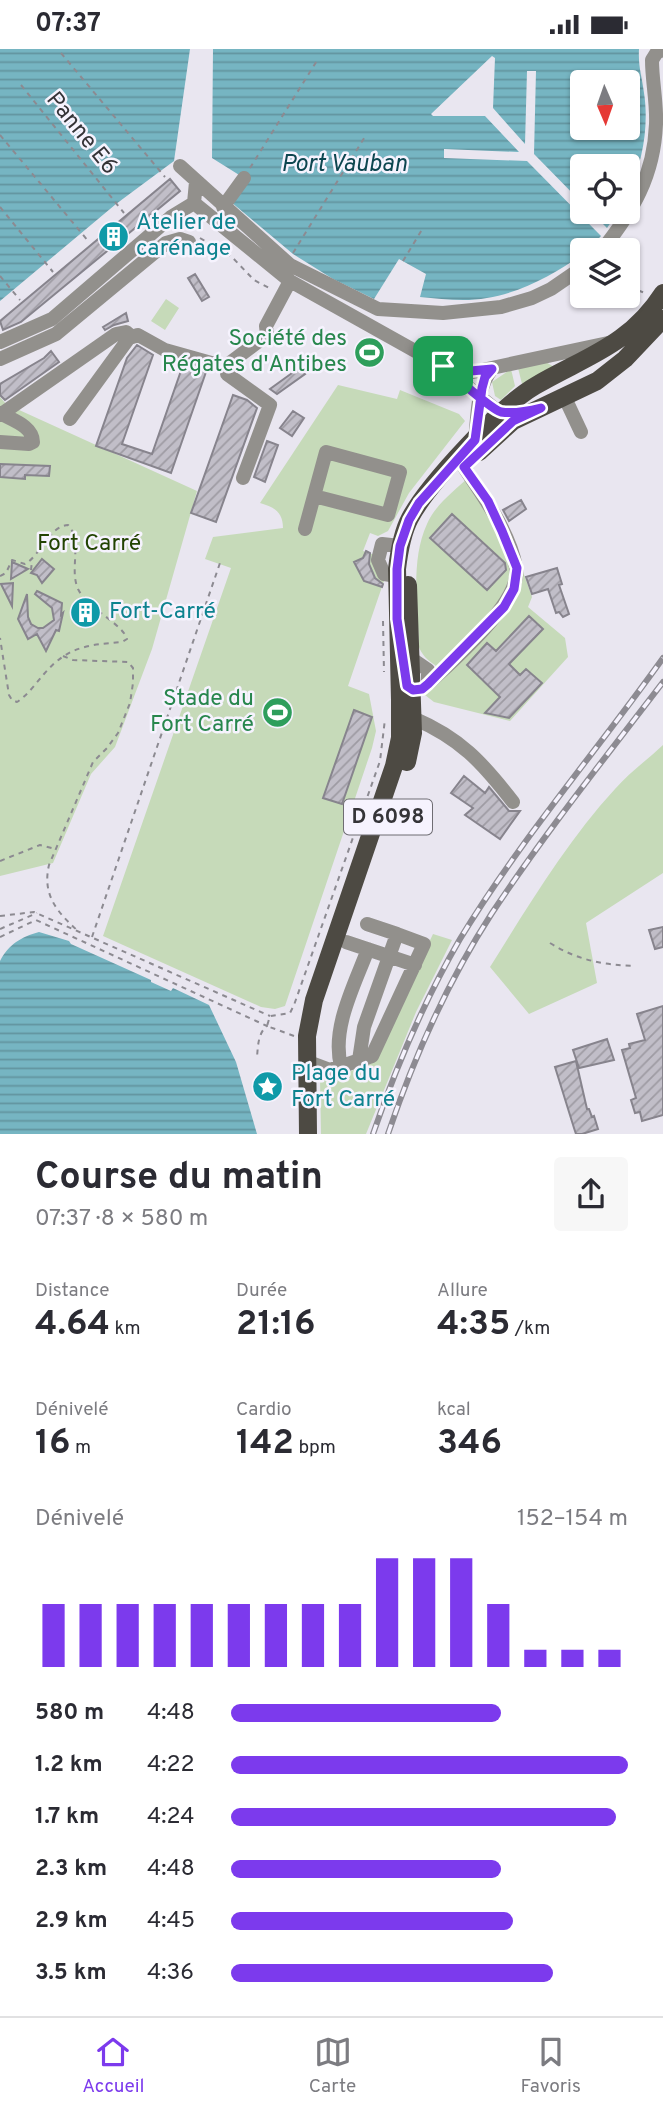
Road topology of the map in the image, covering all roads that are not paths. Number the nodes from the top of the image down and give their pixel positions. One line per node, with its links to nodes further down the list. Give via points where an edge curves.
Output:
1 (658, 53): 7 (lane, via 652,64 656,124 652,156 635,205)
2 (180, 166): 4 (lane)
3 (244, 178): 6 (lane)
4 (198, 183): 5 (lane); 6 (lane)
5 (194, 203): 10 (lane); 14 (lane, via 170,217 52,319)
6 (223, 207): 9 (lane, via 289,265 378,309 443,313 501,307 532,298)
7 (611, 238)
8 (195, 240): 17 (lane, via 166,243 56,334)
9 (570, 276)
10 (288, 285): 18 (lane, via 266,326 267,335); 19 (lane)
11 (653, 291): 15 (main road, D 6098, via 635,327)
12 (663, 319): 23 (main road, D 6098, via 597,381)
13 (132, 337): 18 (lane, via 138,335 165,350); 25 (lane, via 126,332 116,334); 26 (lane)
14 (0, 342)
15 (616, 342): 16 (lane); 21 (main road, D 6098)
16 (548, 356): 20 (lane); 21 (lane)
17 (0, 359)
18 (227, 365): 31 (lane, via 227,374 270,405)
19 (443, 366): 20 (lane, via 460,372); 22 (lane)
20 (492, 369): 22 (lane)
21 (566, 370): 23 (main road, via 567,379); 24 (main road, D 6098, via 533,387)
22 (480, 396): 24 (lane); 28 (lane)
23 (553, 403): 24 (main road, via 523,412); 27 (lane); 30 (main road, D 6098, via 513,421)
24 (502, 412): 28 (main road, D 6098)
25 (1, 414): 29 (lane, via 30,431 33,442)
26 (70, 419)
27 (581, 432)
28 (475, 440): 34 (main road, D 6098, via 419,503)
29 (0, 442)
30 (464, 467): 37 (main road, D 6098, via 430,503 411,537); 38 (lane, via 488,501 517,568 514,589 504,607)
31 (243, 478)
32 (314, 496): 32 (lane, via 326,452 400,472 388,515); 33 (lane)
33 (305, 529)
34 (400, 546): 35 (main road, D 6098); 35 (lane, via 382,544 378,560 384,574)
35 (397, 576): 36 (main road, D 6098)
36 (398, 636): 38 (main road, via 407,686); 41 (main road, D 6098, via 400,738)
37 (412, 659): 38 (main road, D 6098); 38 (lane)
38 (427, 679): 39 (main road, D 6098)
39 (413, 717): 40 (lane, via 442,730 474,756); 44 (main road, D 6098, via 406,766)
40 (513, 802)
41 (352, 890): 44 (main road, via 340,935); 51 (main road, D 6098, via 314,1000 307,1040)
42 (367, 924): 43 (lane)
43 (397, 934): 46 (lane); 47 (lane, via 424,944)
44 (346, 942): 45 (lane); 49 (main road, D 6098, via 321,1015)
45 (368, 949): 46 (lane); 50 (lane, via 342,1022 337,1052)
46 (389, 956): 47 (lane); 48 (lane)
47 (415, 965): 48 (lane, via 372,1056)
48 (359, 1060): 50 (lane)
49 (314, 1064): 50 (lane, via 330,1070); 51 (main road, D 6098)
50 (341, 1066)
51 (308, 1130)

